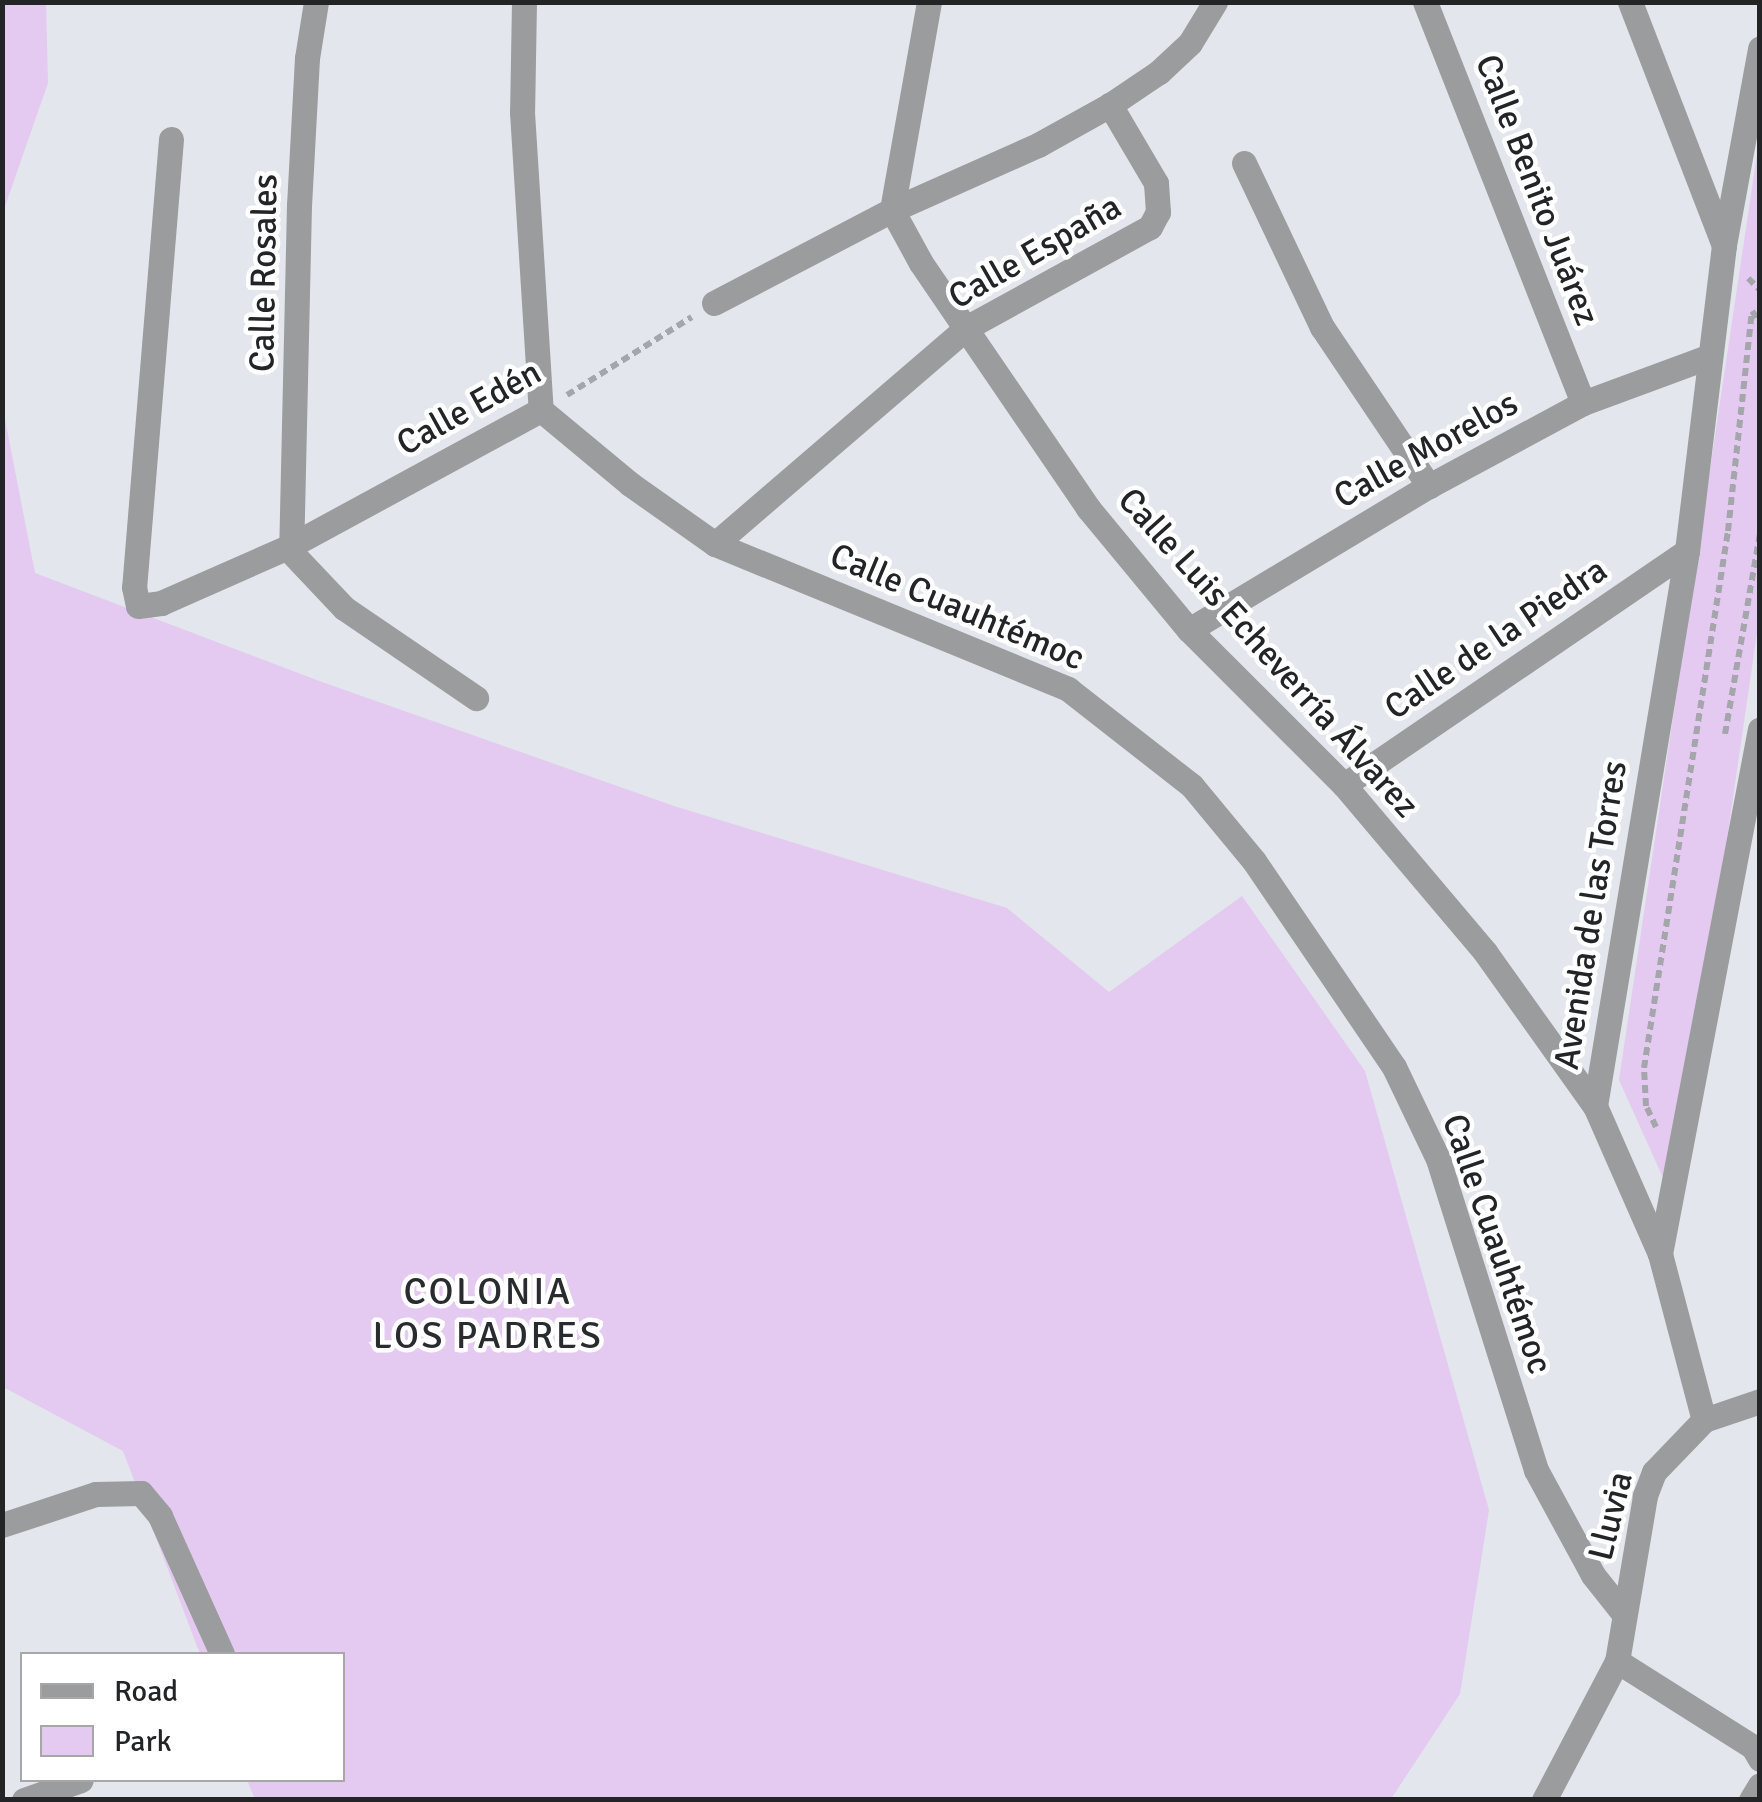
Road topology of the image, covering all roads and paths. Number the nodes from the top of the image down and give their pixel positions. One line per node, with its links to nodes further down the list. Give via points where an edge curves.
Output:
1 (316, 2): 21 (street, Calle Rosales, via 299,204)
2 (524, 2): 18 (street, via 522,112)
3 (929, 2): 11 (street)
4 (1215, 2): 8 (street, via 1190,43)
5 (1425, 2): 17 (street, Calle Benito Juárez)
6 (1630, 2): 12 (street)
7 (1760, 48): 12 (street, Avenida de las Torres)
8 (1110, 105): 11 (street); 15 (street, Calle España, via 1156,183 1158,212 1150,226)
9 (171, 139): 21 (street, Calle Edén, via 134,600 152,607)
10 (1244, 163): 19 (street, via 1322,327)
11 (892, 210): 13 (street); 15 (street, Calle Luis Echeverría Álvarez)
12 (1724, 245): 16 (street, Avenida de las Torres)
13 (714, 303): 18 (path, Calle Edén)
14 (1760, 322): 28 (path, via 1752,311 1728,531 1644,1068 1646,1106 1657,1129)
15 (966, 328): 20 (street, Calle España); 23 (street, Calle Luis Echeverría Álvarez, via 1088,508)
16 (1710, 356): 17 (street, Calle Morelos); 22 (street, Avenida de las Torres)
17 (1582, 403): 19 (street, Calle Morelos)
18 (541, 410): 20 (street, Calle Cuauhtémoc); 21 (street, Calle Edén)
19 (1429, 486): 23 (street, Calle Morelos)
20 (714, 544): 33 (street, Calle Cuauhtémoc, via 1068,688 1192,786 1254,862 1394,1067 1438,1159 1536,1470 1593,1574)
21 (290, 546): 24 (street, via 344,608)
22 (1687, 551): 26 (street, Calle de la Piedra); 27 (street, Avenida de las Torres)
23 (1190, 630): 26 (street, Calle Luis Echeverría Álvarez)
24 (476, 698)
25 (1759, 732): 29 (street)
26 (1344, 785): 27 (street, Calle Luis Echeverría Álvarez, via 1485,952)
27 (1595, 1106): 29 (street, Avenida de las Torres)
28 (1669, 1132)
29 (1660, 1254): 31 (street)
30 (1760, 1401): 31 (street)
31 (1704, 1420): 33 (street, Lluvia, via 1654,1472)
32 (2, 1526): 34 (street, via 96,1494 140,1493 160,1516)
33 (1624, 1614): 35 (street, Lluvia)
34 (221, 1652)
35 (1617, 1661): 36 (street, via 1753,1747); 40 (street, Lluvia)
36 (1760, 1759)
37 (1760, 1785): 41 (street)
38 (80, 1787): 39 (street)
39 (24, 1800)
40 (1544, 1800)
41 (1751, 1800)

